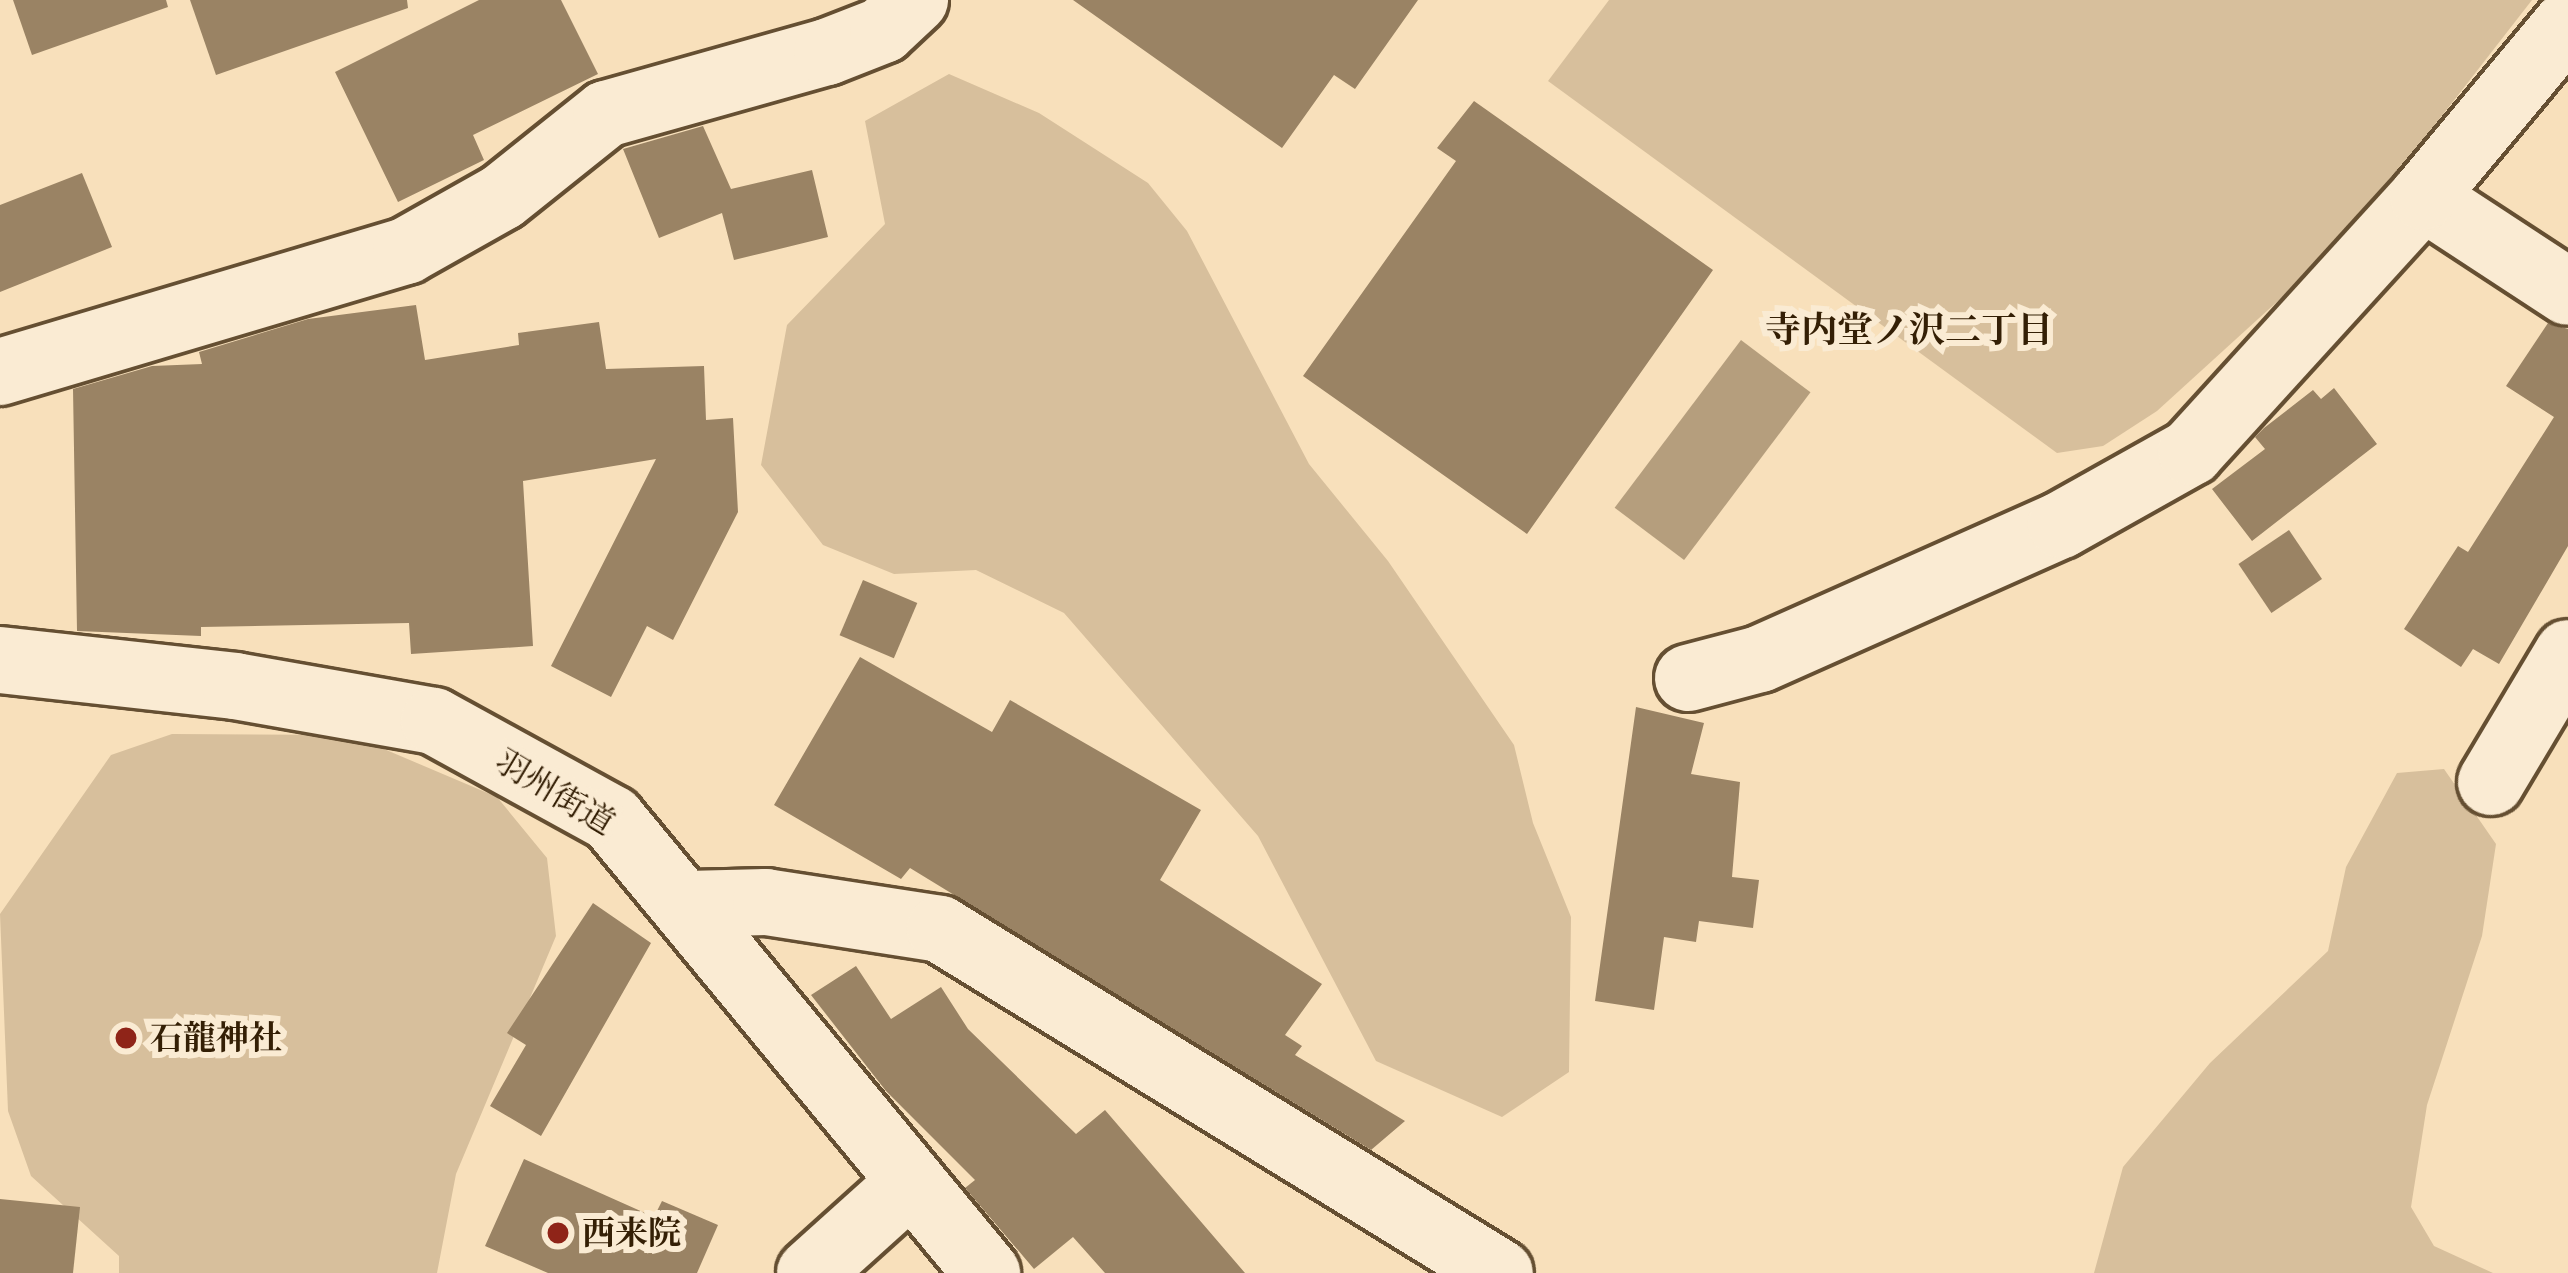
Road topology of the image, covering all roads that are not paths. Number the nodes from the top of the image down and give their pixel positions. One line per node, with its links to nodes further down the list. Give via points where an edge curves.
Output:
1 (915, 0): 5 (street, via 884,30 827,52 606,114 502,197 406,251)
2 (2568, 23): 3 (street)
3 (2423, 197): 4 (street); 8 (street, via 2192,452 2061,526 1760,658)
4 (2568, 292)
5 (0, 373)
6 (2568, 653): 9 (street)
7 (0, 660): 10 (street, 羽州街道, via 235,686 434,721 612,819)
8 (1688, 678)
9 (2491, 782)
10 (688, 904): 11 (street, 羽州街道); 14 (street, via 766,902 940,928)
11 (910, 1183): 12 (street); 13 (street, 羽州街道)
12 (810, 1273)
13 (987, 1273)
14 (1500, 1273)

